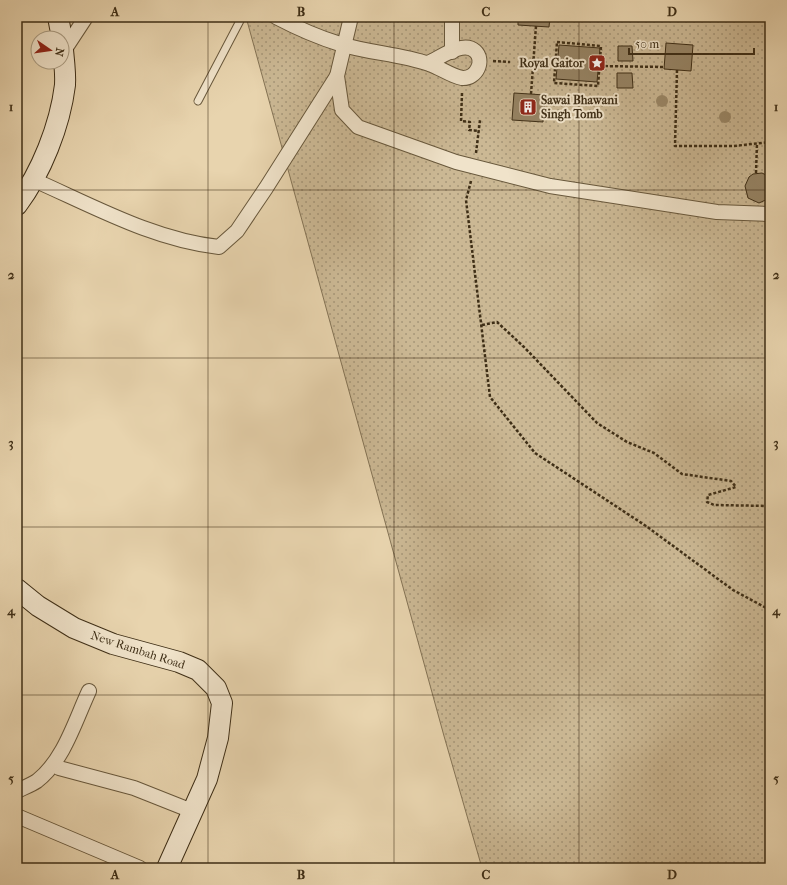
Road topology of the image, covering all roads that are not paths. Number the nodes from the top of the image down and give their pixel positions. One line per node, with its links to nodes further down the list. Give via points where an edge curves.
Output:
1 (58, 17): 7 (street)
2 (86, 17): 8 (street)
3 (242, 17): 14 (lane)
4 (350, 17): 9 (street)
5 (452, 17): 10 (street)
6 (281, 18): 9 (street, via 314,36)
7 (60, 30)
8 (70, 34)
9 (344, 45): 11 (street); 13 (street)
10 (452, 52): 11 (street); 11 (street, via 462,47 472,49 478,54 478,70 462,78)
11 (428, 64)
12 (64, 70): 15 (street, via 65,85 54,130 40,169)
13 (337, 76): 15 (street, via 237,231 219,247 199,245); 16 (street, via 342,110 358,127 456,162 550,186 717,212)
14 (198, 101)
15 (23, 192)
16 (770, 214)
17 (17, 590): 21 (street, New Rambah Road, via 74,628 113,644 198,670 216,688 222,703 218,738 207,779)
18 (89, 691): 20 (street, via 62,752 36,782)
19 (58, 768): 21 (street, via 134,788)
20 (17, 791)
21 (192, 811): 24 (street, New Rambah Road)
22 (17, 816): 23 (street)
23 (140, 868)
24 (167, 868)

